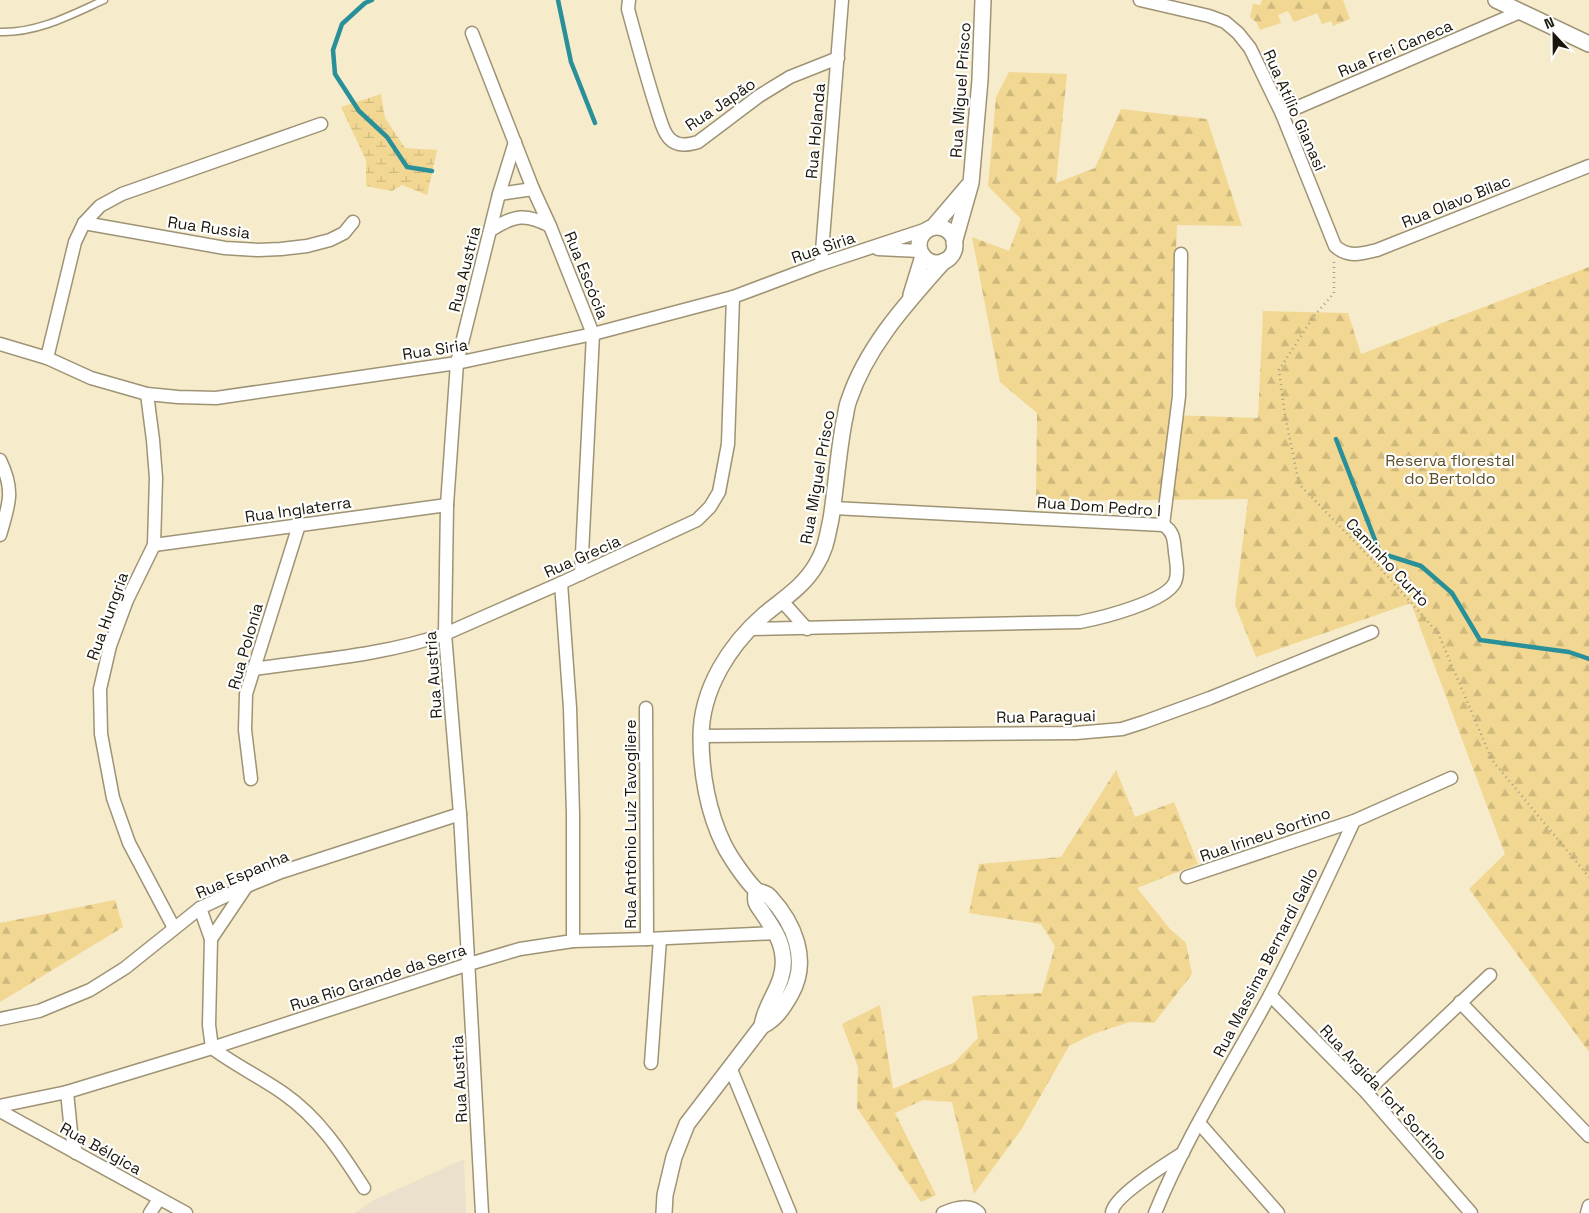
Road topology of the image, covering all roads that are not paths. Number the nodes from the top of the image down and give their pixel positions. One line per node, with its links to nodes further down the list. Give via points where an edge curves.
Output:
1 (104, 0): 8 (lane, via 54,23 17,33)
2 (628, 0): 11 (street, Rua Japão, via 662,125 668,138 678,144 698,142 790,77)
3 (842, 0): 11 (street, Rua Holanda)
4 (984, 0): 16 (street, Rua Miguel Prisco)
5 (1140, 0): 12 (street, Rua Atílio Gianasi, via 1224,22 1250,48)
6 (1496, 0): 7 (street)
7 (1520, 12): 10 (street); 12 (street, Rua Frei Caneca)
8 (0, 32)
9 (472, 33): 14 (street, Rua Escócia)
10 (1589, 44)
11 (838, 58): 30 (street, Rua Holanda)
12 (1282, 114): 25 (street, Rua Atílio Gianasi)
13 (321, 124): 20 (street, via 122,194 100,206)
14 (515, 142): 17 (street, Rua Escócia); 18 (street, Rua Austria)
15 (1589, 166): 25 (street, Rua Olavo Bilac, via 1377,250 1350,255)
16 (971, 183): 22 (street, Rua Miguel Prisco); 24 (street, Rua Miguel Prisco)
17 (533, 189): 18 (street); 21 (street, Rua Escócia)
18 (500, 194): 23 (street, Rua Austria)
19 (353, 222): 20 (street, Rua Russia, via 344,233 330,240 281,250 225,248)
20 (84, 223): 35 (street, via 75,242)
21 (550, 226): 23 (street, via 538,219 518,217); 33 (street, Rua Escócia)
22 (930, 228): 24 (street, via 950,232); 26 (street, Rua Siria); 27 (street, Rua Miguel Prisco, via 920,239)
23 (491, 230): 36 (street, Rua Austria)
24 (954, 243): 29 (street, Rua Miguel Prisco, via 952,254)
25 (1334, 246)
26 (870, 248): 27 (street, Rua Siria); 30 (street, Rua Siria)
27 (921, 253): 29 (street, via 932,262); 32 (street, Rua Miguel Prisco)
28 (1182, 254): 41 (street, via 1179,396)
29 (944, 261): 32 (street, Rua Miguel Prisco)
30 (821, 264): 31 (street, Rua Siria)
31 (733, 296): 33 (street, Rua Siria); 45 (street, Rua Grecia, via 728,444 719,492 697,520)
32 (909, 302): 40 (street, Rua Miguel Prisco, via 864,365 848,401)
33 (593, 334): 36 (street, Rua Siria); 45 (street, Rua Escócia)
34 (0, 344): 35 (street, Rua Siria)
35 (48, 358): 37 (street, Rua Siria, via 91,378)
36 (457, 363): 37 (street, Rua Siria, via 216,398); 39 (street, Rua Austria)
37 (147, 394): 44 (street, Rua Hungria, via 156,478)
38 (0, 460): 43 (street, via 8,477 10,500)
39 (447, 505): 42 (street, Rua Inglaterra); 51 (street, Rua Austria)
40 (833, 508): 41 (street, Rua Dom Pedro I); 47 (street, Rua Miguel Prisco, via 825,549 815,568)
41 (1163, 525): 49 (street, Rua Dom Pedro I, via 1171,530 1173,536 1178,568 1175,583 1165,594 1100,618 1080,622)
42 (299, 526): 44 (street, Rua Inglaterra); 52 (street, Rua Polonia)
43 (0, 535)
44 (154, 545): 63 (street, Rua Hungria, via 127,600 110,646 100,689 102,734 113,798 129,843)
45 (581, 574): 46 (street, Rua Grecia)
46 (561, 583): 51 (street, Rua Grecia); 67 (street, via 570,708)
47 (782, 601): 48 (street, Rua Miguel Prisco); 49 (street)
48 (749, 629): 49 (street, Rua Dom Pedro I); 54 (street, Rua Miguel Prisco, via 740,638 707,697)
49 (807, 629)
50 (1372, 632): 54 (street, Rua Paraguai, via 1210,698 1122,729 1076,733)
51 (445, 634): 52 (street, Rua Grecia, via 401,647); 57 (street, Rua Austria)
52 (253, 670): 55 (street, Rua Polonia, via 246,694 245,721)
53 (646, 708): 66 (street, Rua Antônio Luiz Tavogliere)
54 (701, 736): 61 (street, Rua Miguel Prisco, via 704,777 712,817 731,857)
55 (251, 778)
56 (1452, 778): 58 (street)
57 (460, 814): 60 (street, Rua Espanha); 68 (street, Rua Austria)
58 (1354, 821): 59 (street, Rua Irineu Sortino); 70 (street, Rua Massima Bernardi Gallo)
59 (1187, 877)
60 (247, 886): 62 (street, Rua Espanha); 65 (street)
61 (756, 890): 64 (street, Rua Miguel Prisco, via 756,902); 73 (street, Rua Miguel Prisco, via 768,894 780,910 795,937 800,956 794,989 773,1021)
62 (200, 908): 63 (street, Rua Espanha); 65 (street)
63 (174, 928): 72 (street, Rua Espanha, via 125,968 90,990 40,1011)
64 (776, 933): 66 (street, Rua Rio Grande da Serra); 73 (street, Rua Miguel Prisco, via 782,951 783,972)
65 (211, 939): 74 (street, via 209,1025)
66 (654, 939): 67 (street, Rua Rio Grande da Serra); 75 (street, Rua Antônio Luiz Tavogliere)
67 (573, 940): 68 (street, Rua Rio Grande da Serra, via 530,947)
68 (469, 964): 74 (street, Rua Rio Grande da Serra); 92 (street, Rua Austria)
69 (1490, 975): 71 (street)
70 (1270, 995): 78 (street, Rua Argida Tort Sortino); 81 (street, Rua Massima Bernardi Gallo)
71 (1460, 1002): 78 (street); 82 (street)
72 (0, 1019)
73 (762, 1026): 76 (street, Rua Miguel Prisco)
74 (212, 1048): 77 (street, Rua Rio Grande da Serra); 86 (street, via 283,1093 305,1111 336,1145)
75 (651, 1063)
76 (730, 1067): 93 (street, Rua Miguel Prisco, via 687,1124 674,1157); 94 (street)
77 (67, 1092): 79 (street, Rua Rio Grande da Serra); 85 (street)
78 (1366, 1092): 99 (street, Rua Argida Tort Sortino)
79 (0, 1106)
80 (0, 1111): 85 (street, Rua Bélgica)
81 (1200, 1123): 84 (street, Rua Massima Bernardi Gallo); 98 (street)
82 (1584, 1124): 83 (street)
83 (1589, 1136)
84 (1183, 1152): 96 (street, via 1130,1190 1114,1205); 97 (street, Rua Massima Bernardi Gallo)
85 (76, 1153): 87 (street, Rua Bélgica)
86 (364, 1188)
87 (159, 1199): 90 (street); 91 (street, Rua Bélgica)
88 (1589, 1206): 100 (street)
89 (947, 1211): 95 (street, via 962,1207)
90 (150, 1213)
91 (186, 1213)
92 (482, 1213)
93 (664, 1213)
94 (790, 1213)
95 (979, 1213)
96 (1112, 1213)
97 (1155, 1213)
98 (1278, 1213)
99 (1472, 1213)
100 (1588, 1213)

